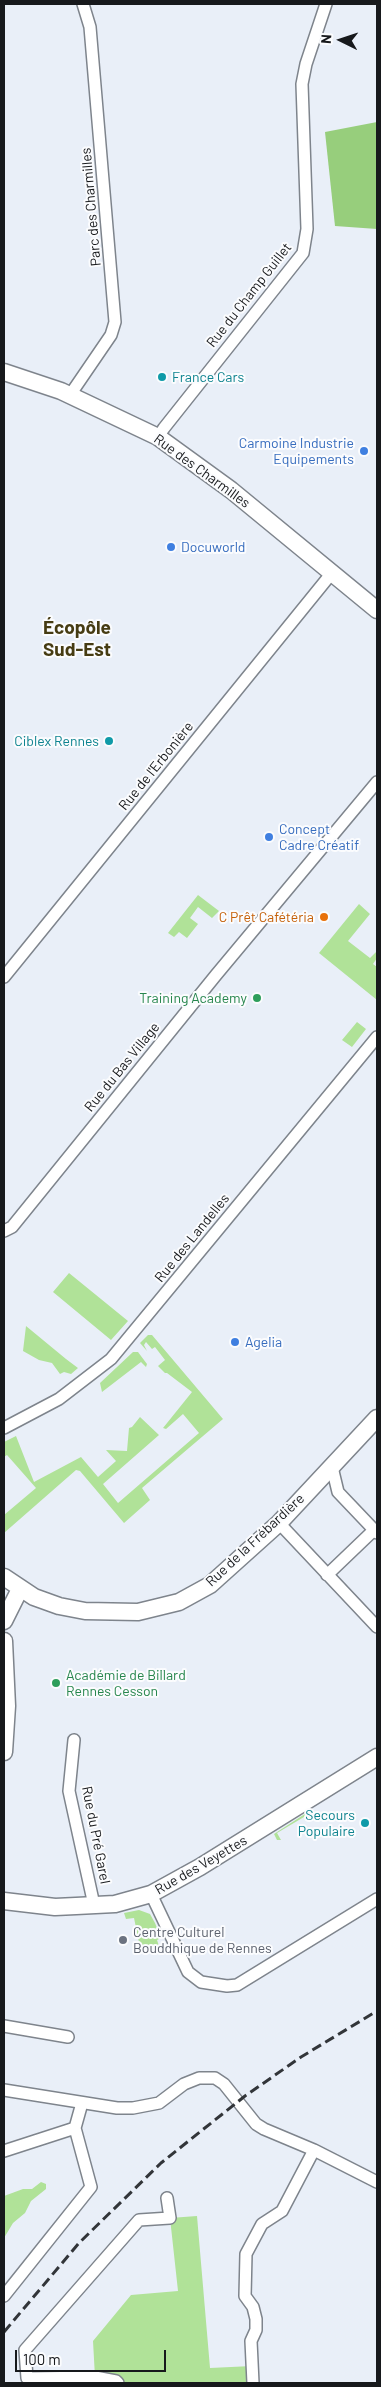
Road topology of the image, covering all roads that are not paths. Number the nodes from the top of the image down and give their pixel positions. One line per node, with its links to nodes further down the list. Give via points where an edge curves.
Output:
1 (82, 4): 4 (street, Parc des Charmilles, via 90,27 116,314 112,335)
2 (326, 4): 5 (street, Rue du Champ Guillet, via 302,84 307,229 303,253)
3 (4, 372): 4 (street, Rue des Charmilles)
4 (70, 395): 5 (street, Rue des Charmilles)
5 (158, 437): 6 (street, Rue des Charmilles, via 232,490)
6 (330, 574): 7 (street, Rue des Charmilles); 9 (street, Rue de l'Erbonière)
7 (377, 610)
8 (377, 782): 11 (street, Rue du Bas Village, via 12,1227)
9 (4, 977)
10 (377, 1036): 13 (street, Rue des Landelles, via 111,1359 59,1399)
11 (4, 1232)
12 (377, 1418): 14 (street, Rue de la Frébardière)
13 (4, 1428)
14 (332, 1467): 15 (street, Rue de la Frébardière); 16 (street, via 338,1492)
15 (279, 1523): 17 (street); 19 (street, Rue de la Frébardière, via 210,1585 171,1604 138,1612 85,1611 52,1604)
16 (376, 1532): 17 (street)
17 (327, 1575): 21 (street)
18 (4, 1577): 19 (street, Rue de la Frébardière)
19 (20, 1589): 20 (street)
20 (4, 1621)
21 (377, 1628)
22 (4, 1640): 24 (street, via 8,1706)
23 (74, 1740): 29 (street, Rue du Pré Garel, via 69,1791)
24 (4, 1752)
25 (377, 1757): 26 (street, Rue des Veyettes)
26 (151, 1894): 27 (street, via 188,1972 201,1982 227,1986 237,1985); 29 (street, Rue des Veyettes, via 115,1904)
27 (377, 1899)
28 (4, 1901): 29 (street, Rue des Veyettes, via 56,1907)
29 (94, 1905)
30 (4, 2026): 31 (street)
31 (68, 2037)
32 (4, 2090): 33 (street)
33 (82, 2103): 34 (street); 35 (street, via 117,2108 147,2107 159,2103 184,2084 201,2077 214,2078 224,2084 256,2124)
34 (75, 2128): 36 (street); 39 (street, via 92,2187)
35 (314, 2150): 37 (street); 42 (street, via 282,2211 262,2224 246,2254 245,2296 254,2307 256,2319 251,2341)
36 (4, 2151)
37 (377, 2182)
38 (168, 2198): 40 (street, via 170,2218 139,2220 25,2350)
39 (4, 2296)
40 (24, 2381): 41 (street, via 95,2377)
41 (118, 2383)
42 (253, 2383)

